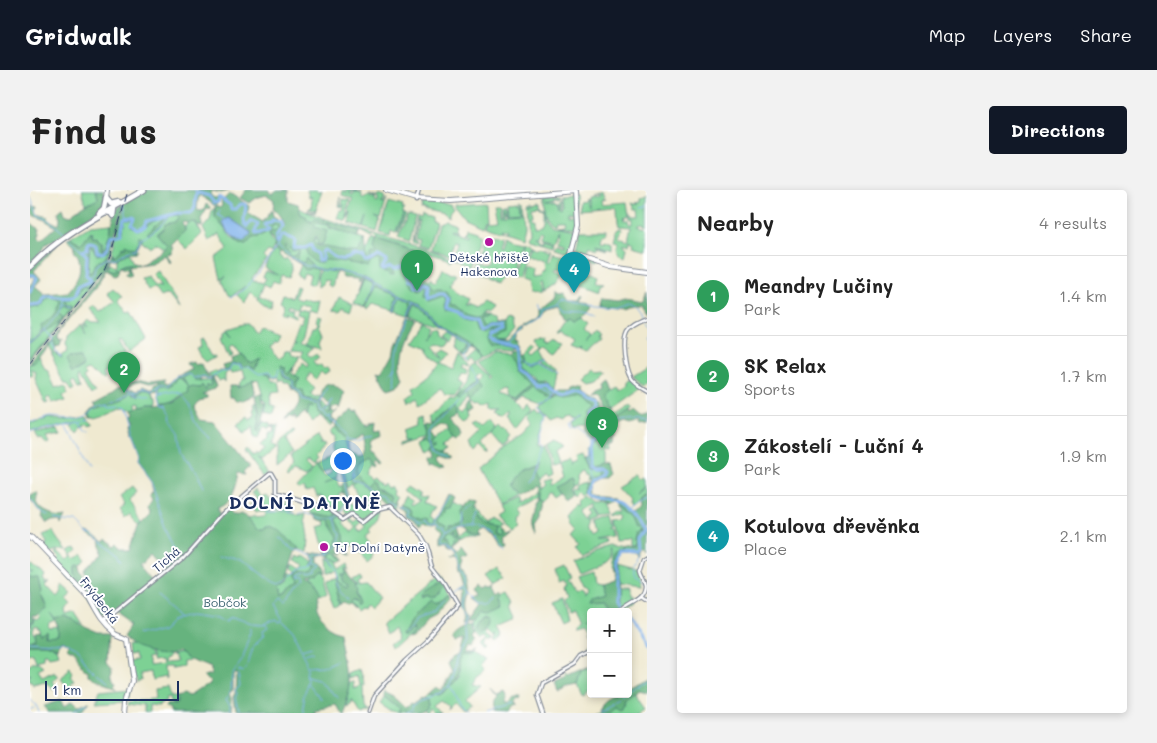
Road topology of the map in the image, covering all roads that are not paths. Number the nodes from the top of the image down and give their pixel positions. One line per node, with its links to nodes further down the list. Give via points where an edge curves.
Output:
1 (106, 190): 8 (main road)
2 (140, 190): 10 (highway)
3 (144, 190): 10 (highway)
4 (380, 190): 9 (main road)
5 (386, 190): 9 (main road)
6 (419, 190): 9 (street)
7 (576, 191): 9 (main road, via 451,202); 14 (main road, via 578,226 571,254 611,267)
8 (106, 198): 10 (highway, via 111,204); 11 (highway); 12 (highway)
9 (416, 200)
10 (118, 204): 11 (highway); 12 (highway, via 113,216 109,212)
11 (110, 207): 12 (highway)
12 (102, 213): 13 (highway, via 59,240)
13 (30, 266)
14 (647, 272)
15 (647, 318): 16 (street, via 629,328 625,343 630,377)
16 (647, 391)
17 (30, 536): 22 (main road, Frýdecká, via 88,596 92,608)
18 (647, 556): 19 (street, via 640,569 646,589)
19 (641, 598): 20 (street); 21 (street)
20 (647, 602)
21 (626, 608)
22 (103, 622): 24 (main road, Frýdecká, via 127,641 132,682); 25 (street, Tichá, via 183,558 225,510 270,473 275,480 275,494 329,509 345,520 354,514 364,521 377,510 390,507 419,535 430,563 458,608 374,696)
23 (587, 653): 26 (street, via 575,664 541,682 537,696)
24 (125, 713)
25 (368, 713)
26 (543, 713)

